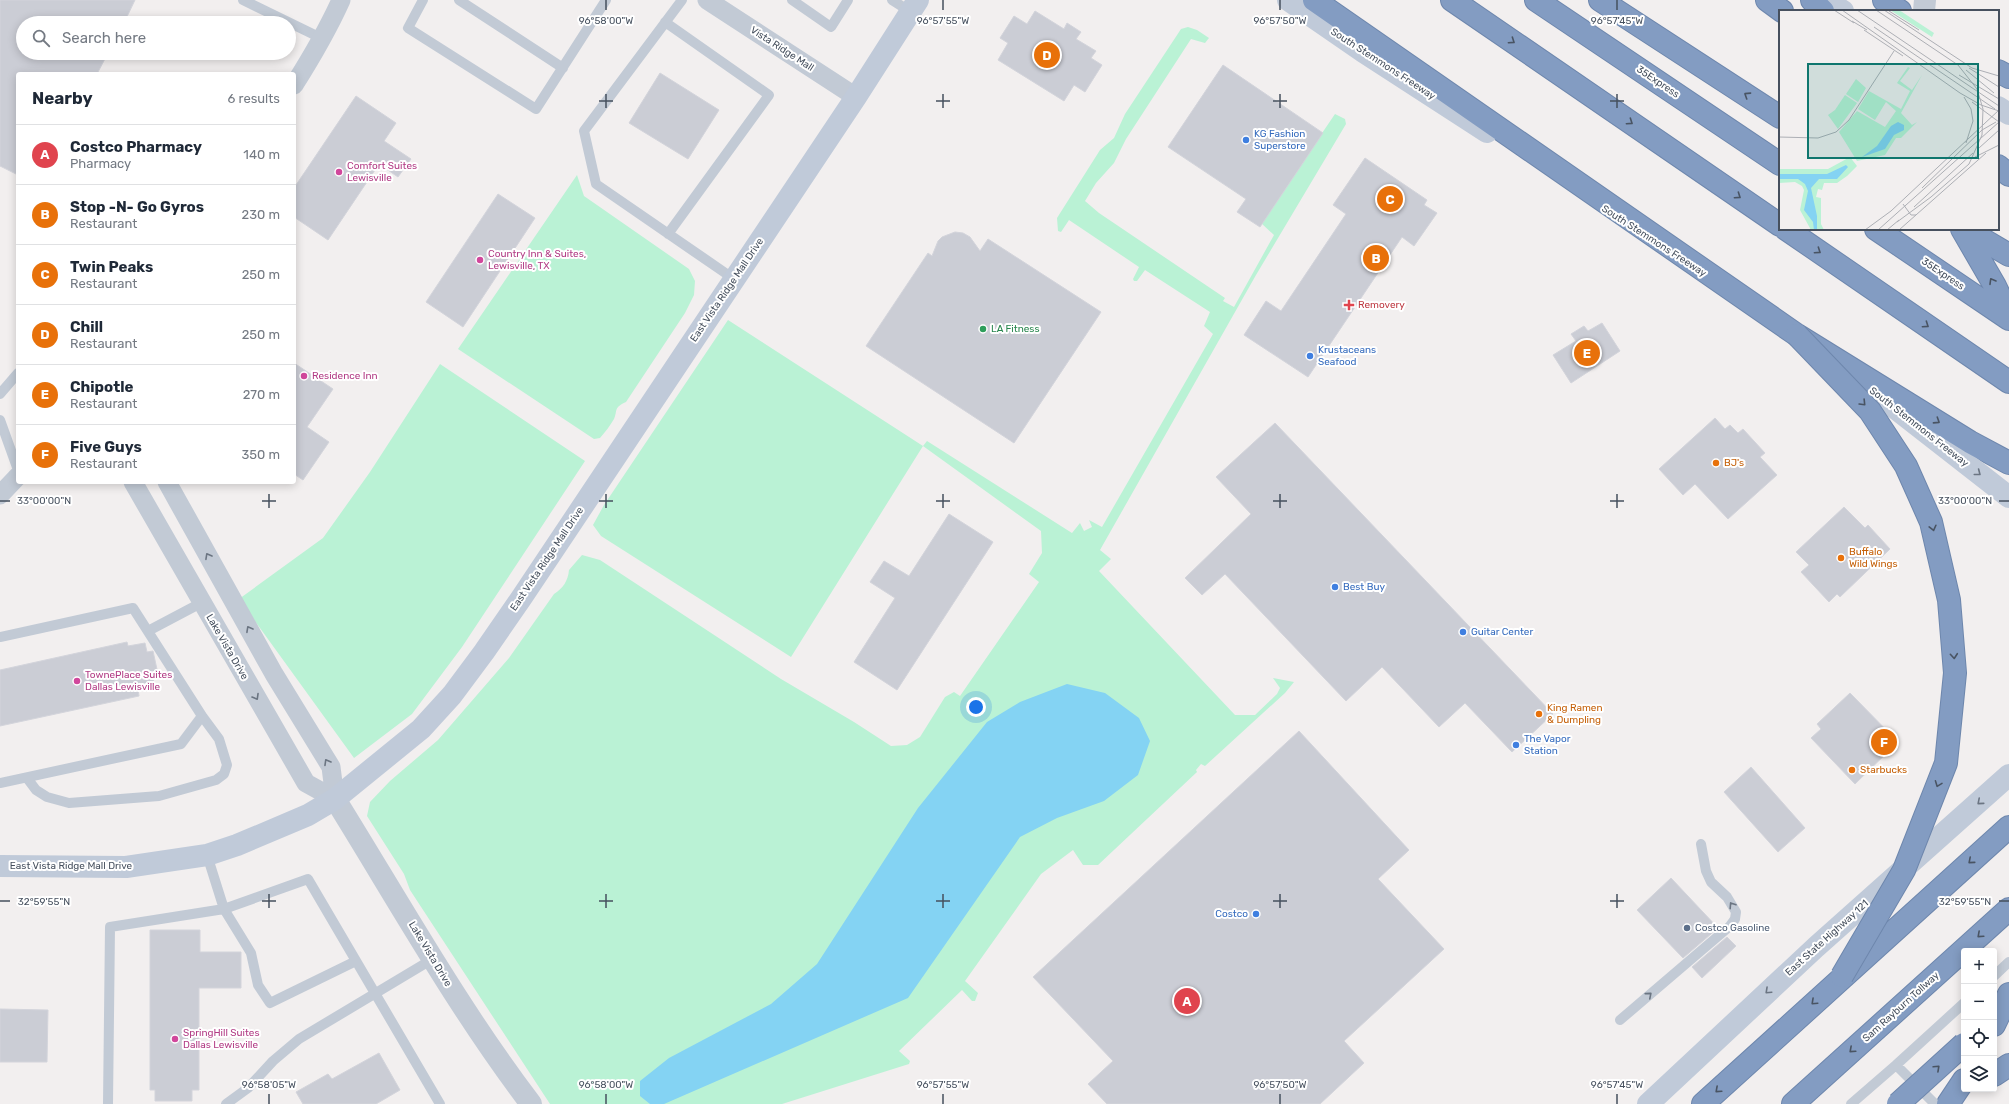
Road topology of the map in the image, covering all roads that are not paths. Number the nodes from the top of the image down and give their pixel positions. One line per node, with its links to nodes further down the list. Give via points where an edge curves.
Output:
1 (243, 0): 28 (lane)
2 (341, 0): 32 (street, via 328,29)
3 (423, 0): 33 (lane, via 408,28 536,109)
4 (459, 0): 33 (lane)
5 (606, 0): 33 (lane)
6 (682, 0): 30 (lane)
7 (707, 0): 37 (street, Vista Ridge Mall)
8 (792, 0): 9 (lane, via 831,27)
9 (848, 0)
10 (892, 0): 22 (lane)
11 (1288, 0): 65 (main road, South Stemmons Freeway, one-way to 65, via 1362,51 1829,355)
12 (1314, 0): 54 (highway)
13 (1439, 0): 29 (highway)
14 (1452, 0): 29 (highway)
15 (1536, 0): 41 (highway, 35Express)
16 (1600, 0): 40 (highway, one-way to 16)
17 (1768, 0): 23 (highway)
18 (1812, 0): 24 (highway)
19 (1826, 0): 25 (main road)
20 (1884, 0): 26 (highway)
21 (1925, 0): 27 (street)
22 (914, 6): 37 (main road, East Vista Ridge Mall Drive)
23 (1781, 10)
24 (1822, 10)
25 (1841, 10)
26 (1899, 10)
27 (1924, 10)
28 (276, 16)
29 (1480, 19): 44 (highway, one-way to 44)
30 (665, 22): 49 (lane, via 584,131 596,184); 49 (lane, via 769,95)
31 (296, 26): 32 (lane)
32 (321, 38): 36 (street)
33 (562, 68)
34 (1999, 72): 35 (highway)
35 (2009, 77)
36 (296, 82)
37 (856, 97): 51 (main road, East Vista Ridge Mall Drive)
38 (1999, 108): 39 (main road)
39 (2009, 114)
40 (1779, 116)
41 (1779, 163)
42 (1999, 167): 43 (highway)
43 (2009, 175)
44 (1779, 224)
45 (1787, 230): 56 (highway, one-way to 56)
46 (1877, 230): 53 (highway, 35Express)
47 (1963, 230): 52 (highway, one-way to 47)
48 (1967, 230): 50 (highway)
49 (668, 234): 51 (lane)
50 (2009, 255)
51 (734, 280): 73 (main road, East Vista Ridge Mall Drive, via 522,597 452,695 421,729)
52 (2009, 316)
53 (2009, 319)
54 (1797, 334): 59 (highway, one-way to 59, via 1970,442); 84 (highway, one-way to 84, bridge, via 1870,410 1906,466 1931,522 1949,600 1955,673 1946,763 1904,870)
55 (16, 375): 57 (lane)
56 (2009, 382)
57 (0, 394)
58 (0, 420): 60 (lane)
59 (2009, 463)
60 (16, 464)
61 (16, 478): 64 (street)
62 (134, 484): 66 (street, Lake Vista Drive)
63 (168, 484): 73 (street, Lake Vista Drive, one-way to 63, via 331,766 274,674)
64 (0, 495)
65 (2009, 497)
66 (201, 603): 67 (lane); 73 (street, Lake Vista Drive, one-way to 73, via 306,783)
67 (148, 631): 68 (lane, via 133,608); 69 (lane)
68 (0, 637)
69 (202, 716): 71 (lane, via 181,744); 71 (lane, via 219,739 227,765 224,774 216,780 159,796 69,803 47,797 36,790)
70 (2009, 775): 102 (main road, East State Highway 121, one-way to 102, via 1816,947)
71 (27, 778): 72 (lane)
72 (0, 784)
73 (335, 799): 76 (main road, East Vista Ridge Mall Drive, via 284,826 237,846); 80 (street, Lake Vista Drive)
74 (2009, 827): 84 (highway, one-way to 84)
75 (1701, 844): 90 (lane, one-way to 75, via 1735,919 1736,912 1727,897 1711,882 1706,871)
76 (207, 855): 77 (main road, East Vista Ridge Mall Drive, via 126,867); 78 (lane)
77 (0, 866)
78 (224, 909): 81 (lane, via 308,879); 81 (lane, via 251,953 258,985 270,1003); 98 (lane, via 110,927)
79 (2009, 909): 104 (highway, Sam Rayburn Tollway, one-way to 104)
80 (432, 960): 85 (lane); 101 (street, Lake Vista Drive, via 503,1068)
81 (356, 961): 85 (lane)
82 (2009, 962): 83 (lane)
83 (1997, 973)
84 (1842, 976): 103 (highway, one-way to 103)
85 (375, 994): 99 (lane, via 299,1039 272,1062 248,1088); 100 (lane)
86 (2009, 994): 91 (highway)
87 (2009, 1002): 89 (highway)
88 (1961, 1006): 93 (lane)
89 (1997, 1013)
90 (1620, 1020)
91 (1996, 1020)
92 (1961, 1047): 106 (highway, one-way to 92, bridge)
93 (1896, 1065): 105 (lane); 107 (lane)
94 (2009, 1065): 95 (highway)
95 (1997, 1074)
96 (1961, 1084): 108 (highway)
97 (1971, 1092): 109 (highway)
98 (108, 1104)
99 (226, 1104)
100 (440, 1104)
101 (531, 1104)
102 (1648, 1104)
103 (1703, 1104)
104 (1793, 1104)
105 (1851, 1104)
106 (1898, 1104)
107 (1935, 1104)
108 (1948, 1104)
109 (1955, 1104)

